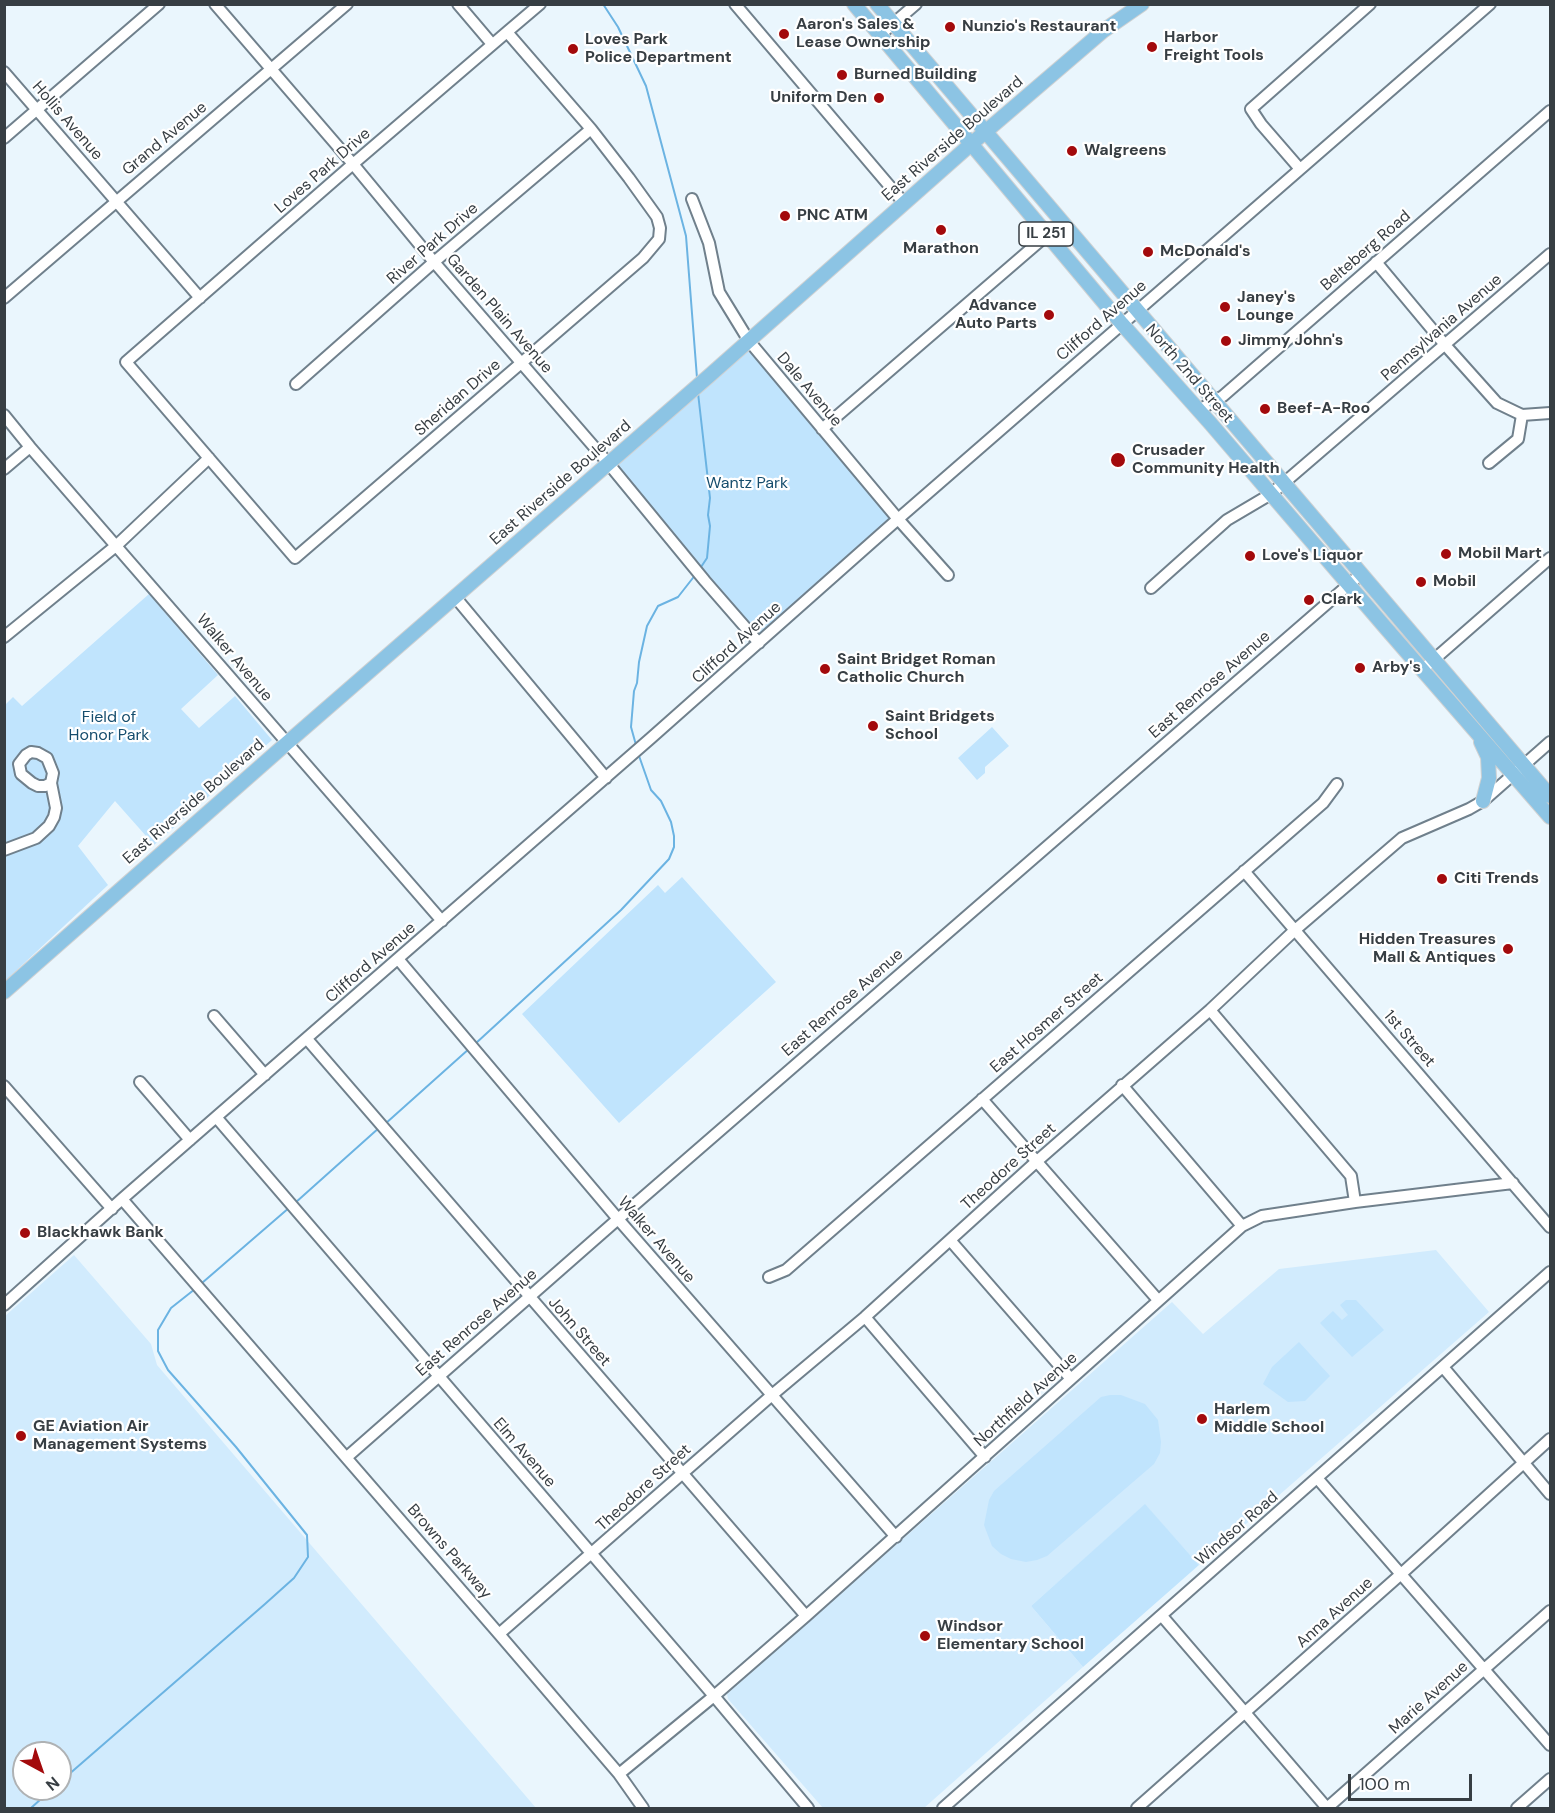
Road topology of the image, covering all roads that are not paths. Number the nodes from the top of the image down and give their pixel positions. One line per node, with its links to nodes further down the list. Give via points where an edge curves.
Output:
1 (159, 4): 19 (street)
2 (215, 4): 17 (street, Garden Plain Avenue)
3 (346, 4): 17 (street, Grand Avenue)
4 (458, 4): 16 (street)
5 (540, 4): 14 (street, Loves Park Drive)
6 (735, 4): 29 (street)
7 (854, 4): 15 (main road, North 2nd Street / IL 251)
8 (877, 4): 13 (main road, North 2nd Street / IL 251)
9 (916, 4): 13 (street)
10 (1142, 4): 22 (main road, East Riverside Boulevard, via 1103,31)
11 (1370, 4): 26 (street, via 1251,109)
12 (1490, 4): 26 (street, Clifford Avenue)
13 (893, 24): 15 (street); 22 (main road, North 2nd Street / IL 251)
14 (507, 32): 16 (street, Loves Park Drive); 21 (street)
15 (880, 35): 24 (main road, North 2nd Street / IL 251)
16 (492, 44): 25 (street, Loves Park Drive)
17 (271, 70): 25 (street, Garden Plain Avenue); 28 (street, Grand Avenue)
18 (4, 72): 19 (street, Hollis Avenue)
19 (37, 110): 23 (street); 28 (street, Hollis Avenue)
20 (1551, 111): 34 (street, Belteberg Road)
21 (591, 129): 33 (street, River Park Drive); 42 (street, Sheridan Drive, via 652,209 661,233 643,258)
22 (986, 131): 24 (main road, East Riverside Boulevard); 31 (main road, North 2nd Street / IL 251)
23 (4, 138)
24 (970, 145): 29 (main road, East Riverside Boulevard); 30 (main road, North 2nd Street / IL 251)
25 (353, 164): 33 (street, Garden Plain Avenue); 37 (street, Loves Park Drive)
26 (1300, 169): 38 (street, Clifford Avenue)
27 (692, 199): 40 (street, Dale Avenue, via 709,243 719,292)
28 (116, 201): 36 (street, Grand Avenue); 37 (street, Hollis Avenue)
29 (904, 203): 40 (main road, East Riverside Boulevard)
30 (1047, 235): 35 (main road, North 2nd Street / IL 251); 49 (street)
31 (1085, 250): 35 (main road); 38 (main road, North 2nd Street / IL 251)
32 (1551, 254): 41 (street, Pennsylvania Avenue)
33 (434, 262): 42 (street, Garden Plain Avenue); 43 (street, River Park Drive)
34 (1376, 262): 41 (street); 44 (street, Belteberg Road)
35 (1071, 263): 39 (main road, North 2nd Street / IL 251)
36 (4, 298)
37 (201, 298): 51 (street, Loves Park Drive, via 126,362)
38 (1136, 311): 39 (street, Clifford Avenue); 44 (main road, North 2nd Street / IL 251)
39 (1122, 324): 45 (main road, North 2nd Street / IL 251); 57 (street, Clifford Avenue)
40 (749, 341): 49 (street, Dale Avenue); 52 (main road, East Riverside Boulevard)
41 (1446, 346): 48 (street, via 1497,402); 55 (street, Pennsylvania Avenue)
42 (522, 363): 51 (street, Sheridan Drive, via 295,558); 52 (street, Garden Plain Avenue)
43 (296, 384)
44 (1214, 400): 45 (street, Belteberg Road); 55 (main road, North 2nd Street / IL 251)
45 (1199, 410): 56 (main road, North 2nd Street / IL 251)
46 (1551, 413): 48 (street)
47 (4, 415): 50 (street, Walker Avenue)
48 (1522, 416): 53 (street, via 1518,438)
49 (822, 429): 57 (street, Dale Avenue)
50 (30, 447): 54 (street); 58 (street, Walker Avenue)
51 (209, 458): 58 (street)
52 (608, 463): 64 (main road, East Riverside Boulevard); 66 (street, Garden Plain Avenue)
53 (1489, 463)
54 (4, 468)
55 (1284, 484): 56 (street, Pennsylvania Avenue); 60 (main road, North 2nd Street / IL 251)
56 (1271, 495): 62 (main road, North 2nd Street / IL 251); 63 (street, Pennsylvania Avenue, via 1227,520)
57 (897, 519): 61 (street, Dale Avenue); 66 (street, Clifford Avenue)
58 (117, 545): 65 (street); 70 (street, Walker Avenue)
59 (1551, 558): 67 (street)
60 (1361, 574): 62 (street, East Renrose Avenue); 67 (main road, North 2nd Street / IL 251)
61 (948, 575)
62 (1348, 585): 68 (main road, North 2nd Street / IL 251); 100 (street, East Renrose Avenue)
63 (1151, 588)
64 (456, 598): 70 (main road, East Riverside Boulevard); 73 (street)
65 (4, 637)
66 (759, 643): 73 (street, Clifford Avenue)
67 (1434, 659): 68 (street); 72 (main road, North 2nd Street / IL 251)
68 (1422, 670): 69 (main road, North 2nd Street / IL 251)
69 (1478, 735): 72 (main road, North 2nd Street / IL 251); 77 (main road, via 1489,768)
70 (286, 742): 81 (street, Walker Avenue); 84 (main road, East Riverside Boulevard)
71 (1551, 742): 72 (street, Theodore Street)
72 (1519, 769): 76 (main road, North 2nd Street / IL 251); 77 (street, Theodore Street); 78 (main road, North 2nd Street / IL 251)
73 (606, 778): 81 (street, Clifford Avenue)
74 (51, 783): 79 (street, via 56,808 49,826 36,838)
75 (1337, 784): 80 (street, East Hosmer Street, via 1323,803)
76 (1551, 796)
77 (1483, 801): 82 (street, Theodore Street, via 1402,838)
78 (1551, 817)
79 (4, 850)
80 (1244, 871): 82 (street, 1st Street); 92 (street, East Hosmer Street)
81 (442, 921): 83 (street, Clifford Avenue)
82 (1295, 930): 85 (street, Theodore Street); 96 (street, 1st Street)
83 (398, 959): 87 (street, Clifford Avenue); 100 (street, Walker Avenue)
84 (4, 992)
85 (1210, 1010): 91 (street, Theodore Street); 98 (street, via 1351,1176)
86 (214, 1016): 88 (street)
87 (307, 1039): 88 (street, Clifford Avenue); 106 (street, John Street)
88 (265, 1075): 93 (street, Clifford Avenue)
89 (140, 1082): 94 (street)
90 (4, 1086): 99 (street)
91 (1122, 1086): 95 (street, Theodore Street); 101 (street)
92 (982, 1099): 95 (street); 105 (street, East Hosmer Street, via 786,1270)
93 (216, 1118): 94 (street, Clifford Avenue); 111 (street, Elm Avenue)
94 (190, 1140): 97 (street, Clifford Avenue)
95 (1036, 1162): 103 (street, Theodore Street); 107 (street)
96 (1513, 1184): 98 (street, Northfield Avenue); 102 (street, 1st Street)
97 (122, 1199): 99 (street, Clifford Avenue); 115 (street, Browns Parkway)
98 (1355, 1202): 101 (street, Northfield Avenue, via 1262,1216)
99 (112, 1209): 108 (street, Clifford Avenue)
100 (618, 1219): 106 (street, East Renrose Avenue); 113 (street, Walker Avenue)
101 (1242, 1226): 107 (street, Northfield Avenue)
102 (1551, 1227)
103 (950, 1240): 109 (street, Theodore Street); 112 (street)
104 (1551, 1272): 110 (street, Windsor Road)
105 (769, 1277)
106 (530, 1298): 111 (street, East Renrose Avenue); 118 (street, John Street)
107 (1158, 1300): 112 (street, Northfield Avenue)
108 (4, 1305)
109 (865, 1317): 113 (street, Theodore Street); 116 (street)
110 (1443, 1367): 117 (street); 119 (street, Windsor Road)
111 (439, 1377): 115 (street, East Renrose Avenue); 122 (street, Elm Avenue)
112 (1071, 1379): 116 (street, Northfield Avenue)
113 (771, 1395): 118 (street, Theodore Street); 121 (street, Walker Avenue)
114 (1551, 1439): 117 (street, Anna Avenue)
115 (347, 1457): 127 (street, Browns Parkway)
116 (986, 1457): 121 (street, Northfield Avenue)
117 (1523, 1463): 120 (street); 123 (street, Anna Avenue)
118 (681, 1474): 122 (street, Theodore Street); 125 (street, John Street)
119 (1317, 1478): 123 (street); 126 (street, Windsor Road)
120 (1551, 1494)
121 (896, 1537): 125 (street, Northfield Avenue)
122 (592, 1554): 127 (street, Theodore Street); 129 (street, Elm Avenue)
123 (1400, 1575): 128 (street); 130 (street, Anna Avenue)
124 (1551, 1611): 128 (street, Marie Avenue)
125 (806, 1616): 129 (street, Northfield Avenue)
126 (1162, 1616): 130 (street); 137 (street, Windsor Road)
127 (499, 1634): 132 (street, Browns Parkway)
128 (1484, 1669): 131 (street); 134 (street, Marie Avenue)
129 (714, 1696): 132 (street, Northfield Avenue); 136 (street, Elm Avenue)
130 (1244, 1713): 134 (street); 138 (street, Anna Avenue)
131 (1551, 1745)
132 (619, 1774): 135 (street, Browns Parkway)
133 (1551, 1779): 139 (street)
134 (1327, 1808)
135 (643, 1809)
136 (808, 1809)
137 (943, 1809)
138 (1137, 1809)
139 (1517, 1809)

